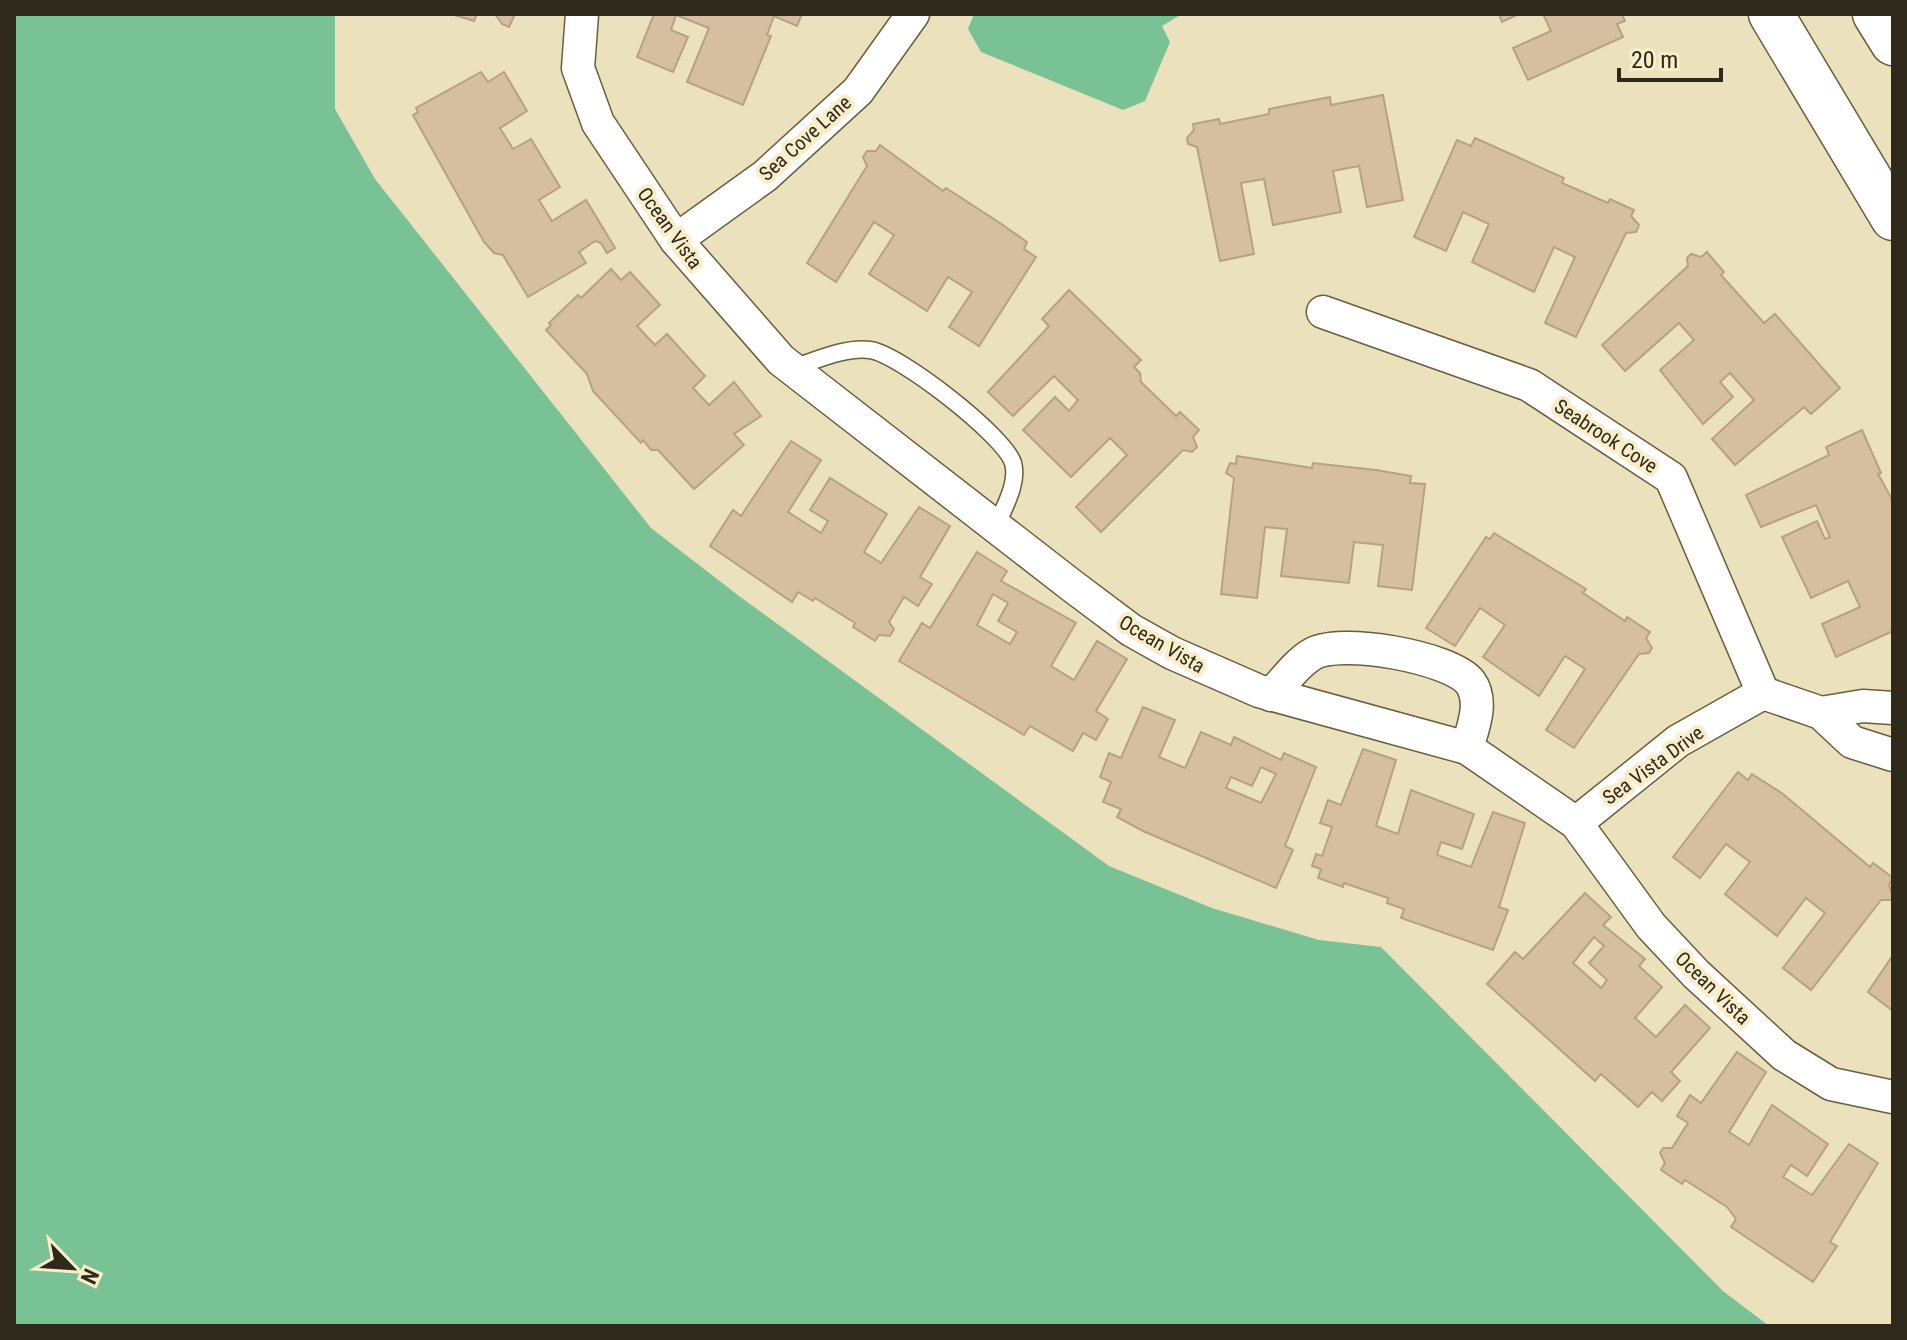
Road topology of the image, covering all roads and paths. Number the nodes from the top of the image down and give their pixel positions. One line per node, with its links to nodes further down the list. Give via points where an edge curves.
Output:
1 (582, 14): 7 (street, Ocean Vista, via 578,68 598,123)
2 (913, 14): 7 (street, Sea Cove Lane, via 858,91 765,176)
3 (1771, 14): 6 (main road)
4 (1875, 14): 5 (main road)
5 (1893, 43)
6 (1893, 218)
7 (676, 240): 9 (street, Ocean Vista)
8 (1323, 312): 11 (street, Seabrook Cove, via 1529,385 1671,478)
9 (791, 369): 10 (street, Ocean Vista); 10 (lane, via 853,349 895,358 1005,446 1014,465 1013,486)
10 (996, 527): 12 (street, Ocean Vista, via 1131,630)
11 (1763, 693): 14 (street); 17 (street, Sea Vista Drive, via 1678,741)
12 (1271, 695): 15 (street, Ocean Vista); 15 (street, via 1311,655 1330,648 1350,645 1451,667 1470,682 1476,696 1477,715)
13 (1893, 708): 14 (street, via 1863,706)
14 (1821, 713): 16 (street, via 1852,742)
15 (1467, 748): 17 (street, Ocean Vista)
16 (1893, 755)
17 (1576, 823): 18 (street, Ocean Vista, via 1651,926 1784,1055 1831,1084)
18 (1893, 1097)

